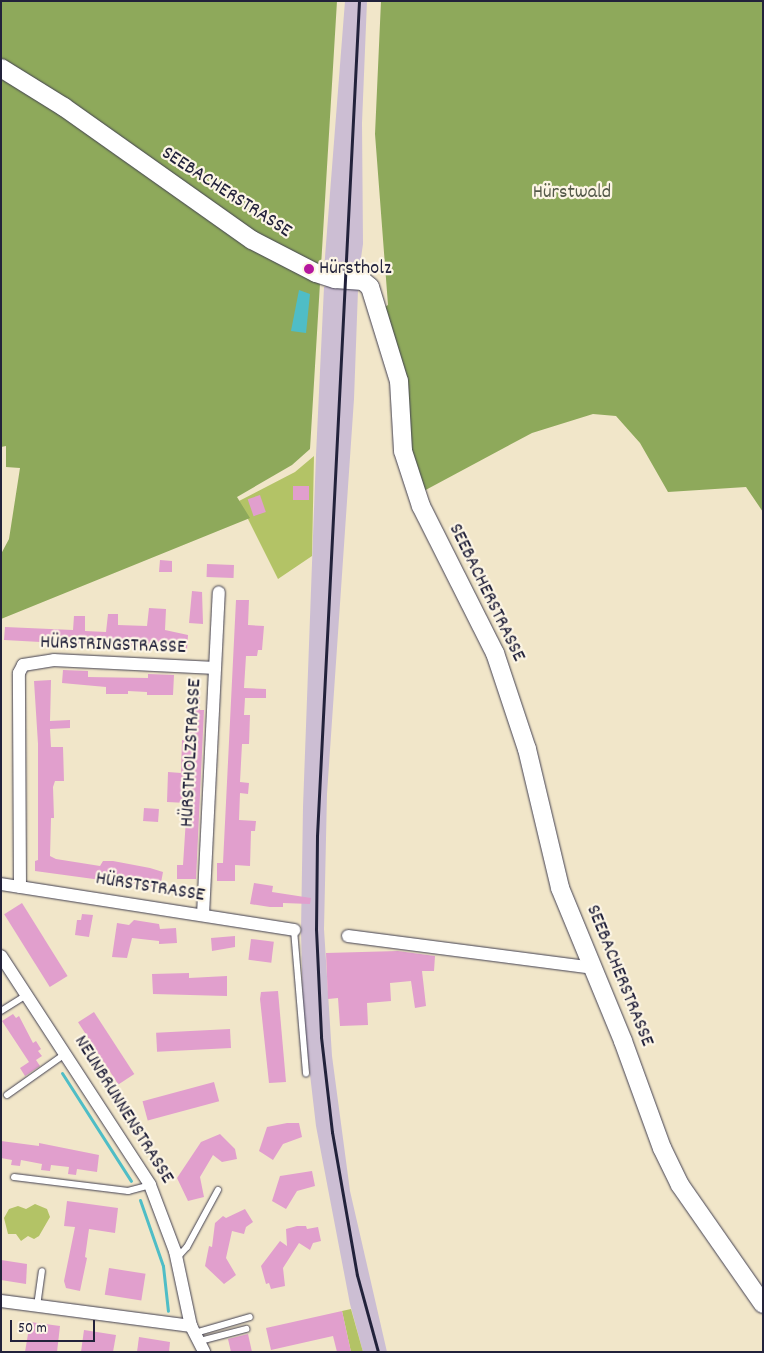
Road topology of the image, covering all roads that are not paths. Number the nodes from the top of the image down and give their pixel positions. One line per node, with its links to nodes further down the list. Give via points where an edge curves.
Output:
1 (1, 68): 10 (street, SEEBACHERSTRASSE, via 64,107 252,240 316,273 334,279 363,280 370,286 399,381 403,451 421,506 496,653 527,749 551,860)
2 (218, 592): 3 (street, HÜRSTHOLZSTRASSE)
3 (215, 668): 5 (street, HÜRSTRINGSTRASSE, via 54,660 23,665 19,673); 6 (street, HÜRSTHOLZSTRASSE)
4 (1, 884): 5 (street, HÜRSTSTRASSE)
5 (20, 887): 6 (street, HÜRSTSTRASSE)
6 (203, 915): 7 (street, HÜRSTSTRASSE)
7 (294, 930): 14 (lane)
8 (348, 936): 10 (street)
9 (1, 956): 11 (street, NEUNBRUNNENSTRASSE)
10 (594, 968): 22 (street, SEEBACHERSTRASSE, via 662,1148 680,1185)
11 (27, 995): 12 (lane); 13 (street, NEUNBRUNNENSTRASSE)
12 (1, 1011)
13 (66, 1053): 15 (lane); 17 (street, NEUNBRUNNENSTRASSE)
14 (306, 1074)
15 (7, 1095)
16 (14, 1177): 17 (lane, via 128,1190)
17 (150, 1185): 19 (street, NEUNBRUNNENSTRASSE)
18 (218, 1190): 19 (lane, via 187,1247)
19 (177, 1258): 26 (street, NEUNBRUNNENSTRASSE)
20 (42, 1271): 23 (lane)
21 (1, 1301): 23 (street)
22 (763, 1304)
23 (36, 1306): 26 (street)
24 (250, 1317): 26 (lane)
25 (246, 1329): 26 (lane)
26 (199, 1343)

